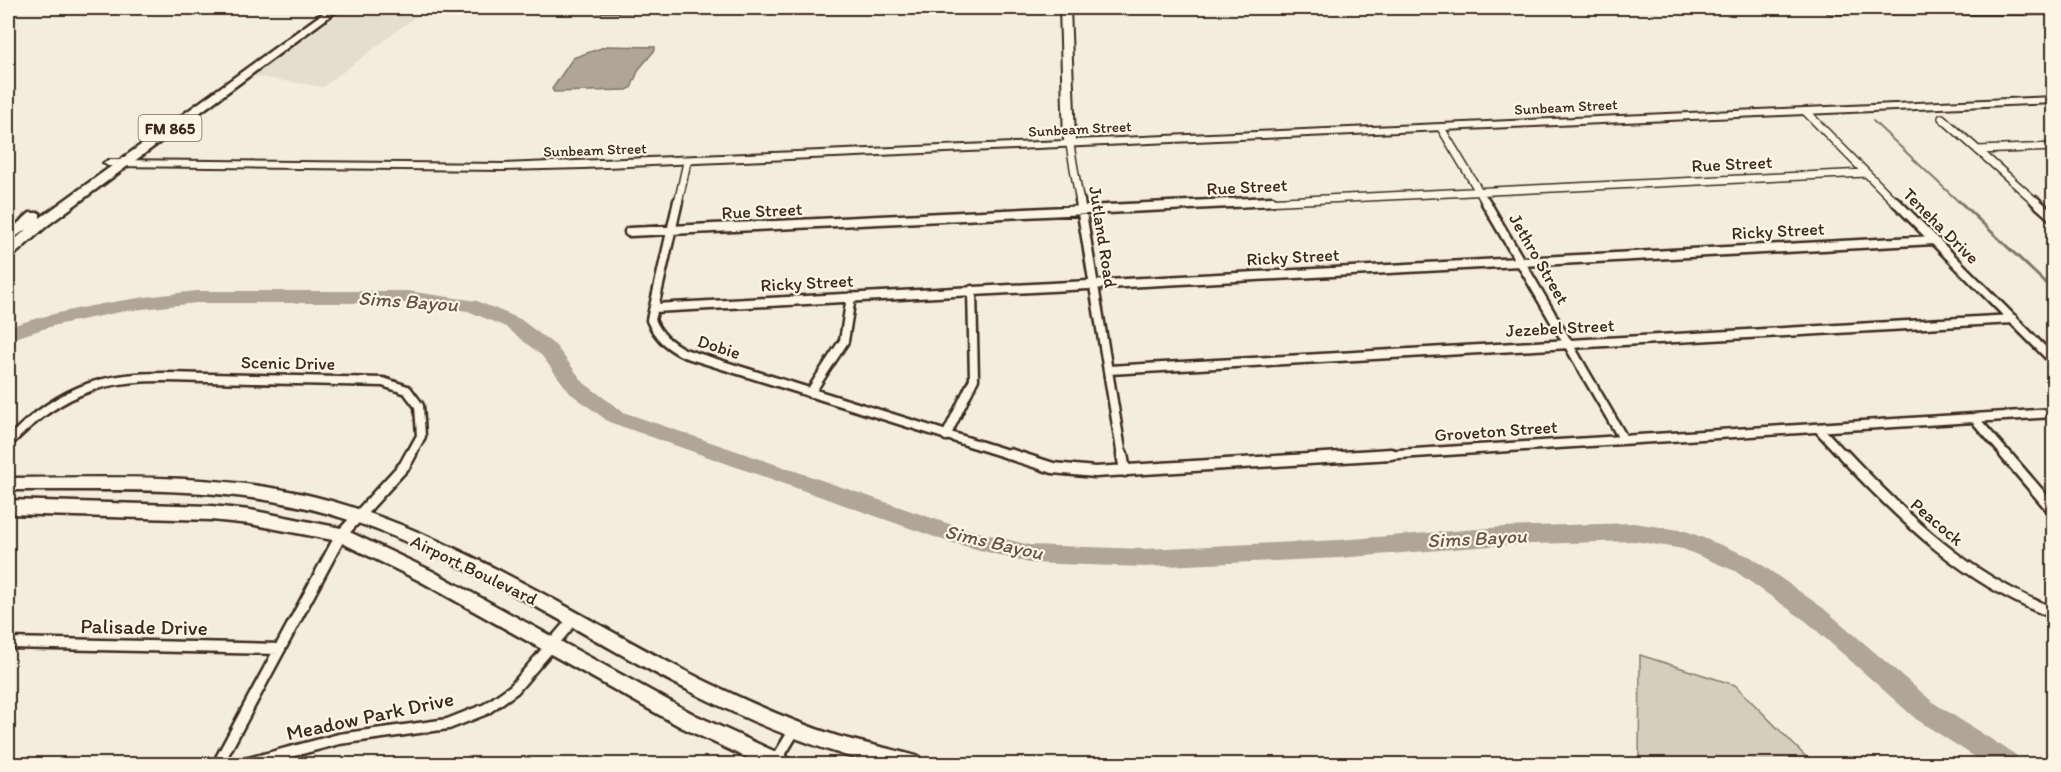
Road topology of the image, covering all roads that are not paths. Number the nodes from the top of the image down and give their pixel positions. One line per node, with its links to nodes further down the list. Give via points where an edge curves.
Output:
1 (321, 8): 9 (main road, FM 865)
2 (336, 8): 10 (main road, FM 865)
3 (486, 8): 4 (street)
4 (649, 8): 6 (street)
5 (1065, 8): 16 (street, Jutland Road)
6 (954, 9)
7 (1830, 10): 8 (street)
8 (2054, 11)
9 (276, 41): 10 (main road, via 252,63); 12 (main road, FM 865)
10 (256, 66): 12 (main road, FM 865)
11 (2054, 100): 13 (street, Sunbeam Street)
12 (188, 109): 19 (main road, FM 865); 21 (main road, FM 865)
13 (1806, 112): 15 (street, Sunbeam Street); 22 (street, Teneha Drive)
14 (1942, 118): 18 (street)
15 (1441, 128): 16 (street, Sunbeam Street); 23 (street, Jethro Street)
16 (1070, 145): 20 (street, Sunbeam Street); 24 (street, Jutland Road)
17 (2054, 147): 18 (street)
18 (1978, 150): 25 (street)
19 (108, 162): 21 (street, Sunbeam Street); 28 (main road, FM 865)
20 (687, 162): 21 (street, Sunbeam Street, via 503,167); 26 (street, Dobie)
21 (123, 163): 30 (main road, FM 865)
22 (1866, 173): 23 (street, Rue Street); 29 (street, Teneha Drive)
23 (1481, 192): 24 (street, Rue Street); 31 (street, Jethro Street)
24 (1083, 210): 26 (street, Rue Street); 32 (street, Jutland Road)
25 (2054, 218)
26 (671, 230): 27 (street, Rue Street); 35 (street, Dobie)
27 (629, 232)
28 (8, 238)
29 (1934, 240): 31 (street, Ricky Street); 36 (street, Teneha Drive)
30 (8, 253)
31 (1522, 262): 32 (street, Ricky Street); 37 (street, Jethro Street)
32 (1094, 283): 33 (street, Ricky Street); 39 (street, Jutland Road)
33 (972, 290): 34 (street, Ricky Street); 44 (street, via 974,379)
34 (851, 297): 35 (street, Ricky Street); 40 (street, via 844,341)
35 (654, 308): 40 (street, Dobie, via 651,320 657,335 668,345)
36 (2013, 319): 37 (street, Jezebel Street); 38 (street, Teneha Drive)
37 (1568, 344): 39 (street, Jezebel Street); 45 (street, Jethro Street)
38 (2054, 361)
39 (1109, 370): 47 (street, Jutland Road)
40 (810, 393): 44 (street, Dobie)
41 (2054, 413): 42 (street, Groveton Street)
42 (1974, 418): 43 (street, Groveton Street); 52 (street)
43 (1819, 429): 45 (street, Groveton Street); 55 (street, Peacock, via 1907,519 1950,554 1991,586)
44 (946, 436): 47 (street, Groveton Street, via 1053,468)
45 (1624, 440): 47 (street, Groveton Street)
46 (8, 443): 53 (street, Scenic Drive, via 52,405 103,383 145,377 383,382 407,390 420,406 420,436 405,465)
47 (1125, 471)
48 (8, 484): 49 (main road, Airport Boulevard)
49 (161, 486): 51 (main road); 53 (main road, Airport Boulevard, via 266,493)
50 (8, 507): 51 (main road, Airport Boulevard)
51 (143, 510): 54 (main road, Airport Boulevard, via 250,517)
52 (2054, 511)
53 (358, 516): 54 (street, Scenic Drive); 56 (main road, Airport Boulevard, via 449,553)
54 (341, 535): 58 (main road, Airport Boulevard); 59 (street, Scenic Drive)
55 (2054, 613)
56 (573, 620): 58 (street, Meadow Park Drive); 60 (main road, Airport Boulevard)
57 (8, 643): 59 (street, Palisade Drive)
58 (551, 644): 61 (main road, Airport Boulevard, via 688,721); 63 (street, Meadow Park Drive, via 514,689 486,709 448,724 339,739)
59 (280, 649): 62 (street, Scenic Drive)
60 (794, 731): 61 (street); 64 (main road, Airport Boulevard)
61 (777, 764)
62 (218, 765)
63 (245, 765)
64 (912, 765)

